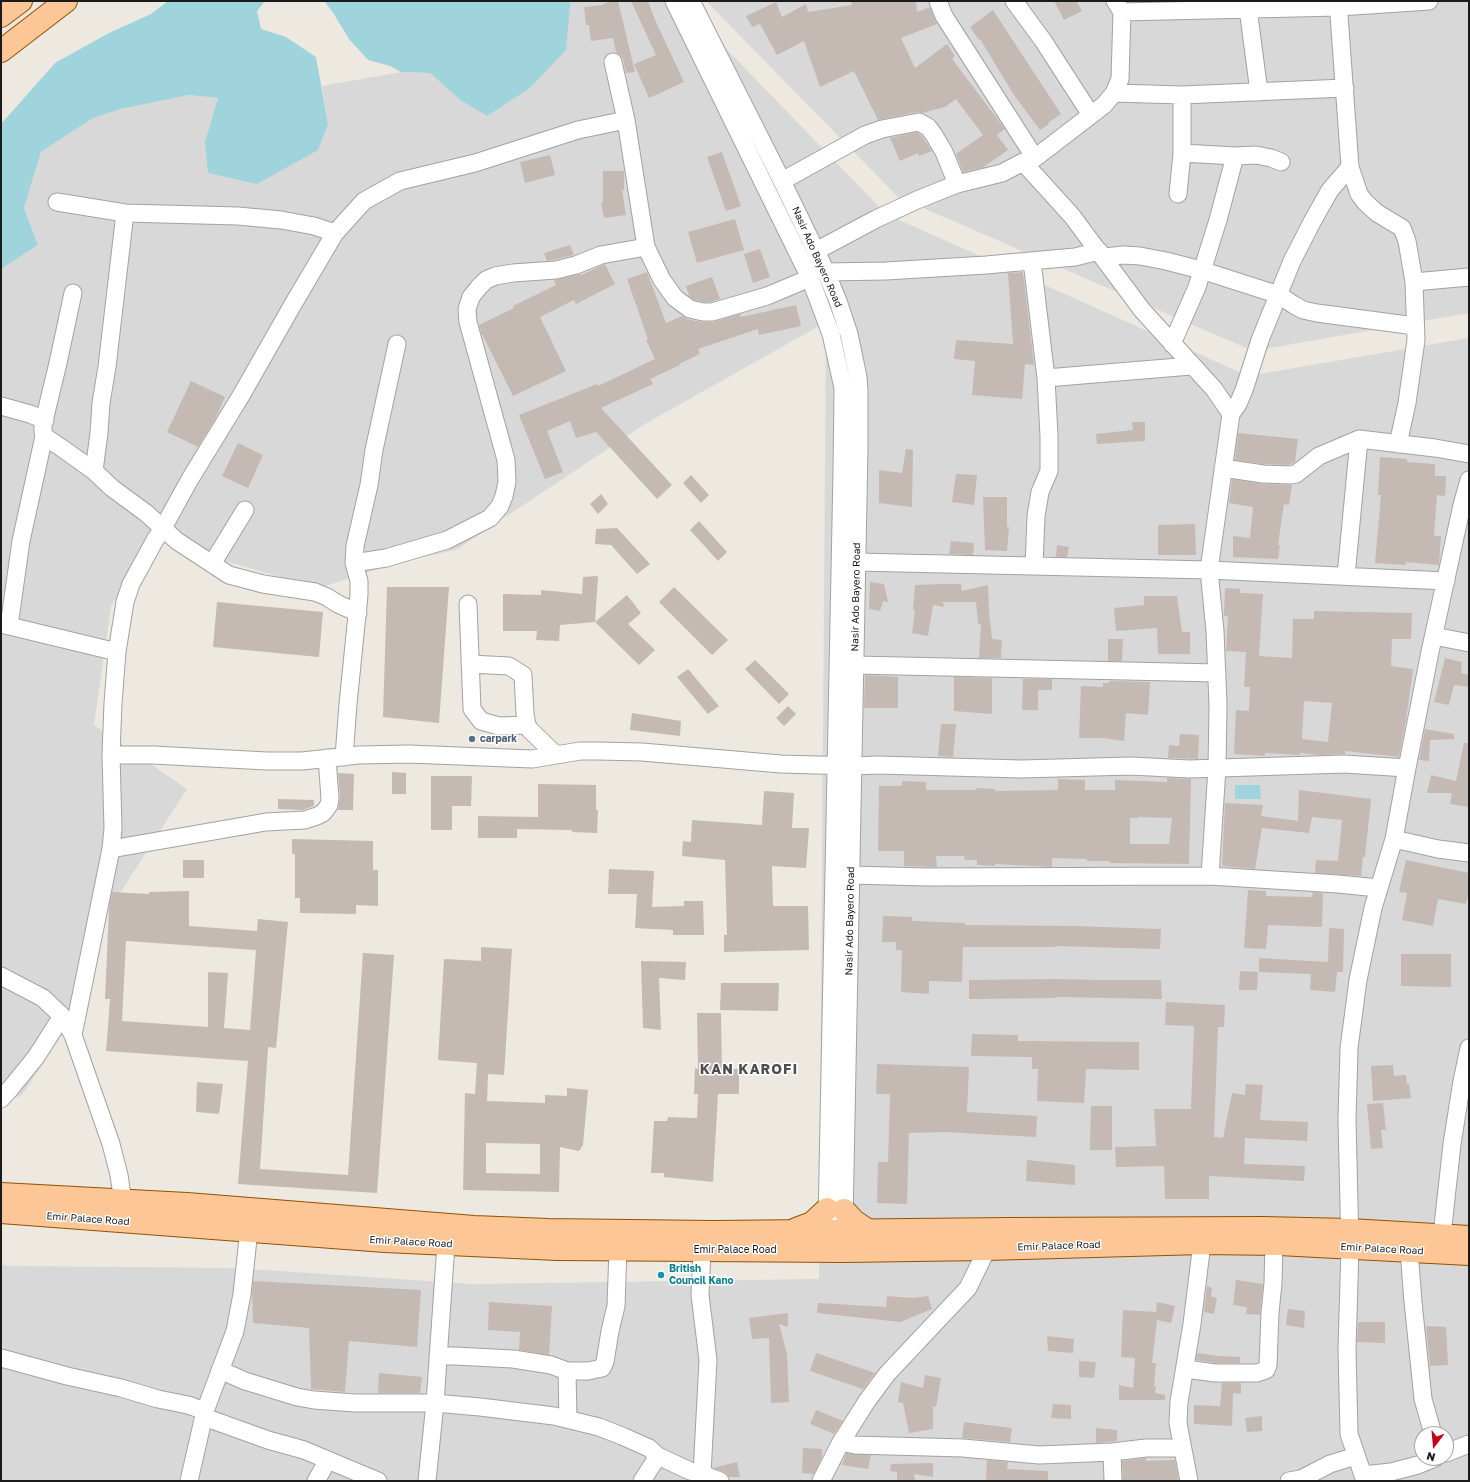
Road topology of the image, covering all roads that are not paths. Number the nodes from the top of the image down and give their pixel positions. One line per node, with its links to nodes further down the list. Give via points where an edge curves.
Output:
1 (21, 1): 12 (main road)
2 (66, 1): 13 (main road)
3 (674, 1): 37 (street)
4 (691, 1): 26 (street, Nasir Ado Bayero Road)
5 (938, 1): 23 (street, via 944,16)
6 (1014, 1): 19 (street, via 1044,42)
7 (1143, 1): 11 (street)
8 (1429, 1): 9 (street)
9 (1338, 4): 10 (street); 15 (street)
10 (1248, 5): 11 (street); 16 (street)
11 (1119, 6): 17 (street, via 1120,79)
12 (1, 16)
13 (1, 51)
14 (613, 62): 20 (street)
15 (1345, 88): 16 (street); 25 (street)
16 (1259, 92): 18 (street)
17 (1114, 94): 18 (street); 19 (street)
18 (1182, 95): 21 (street)
19 (1091, 116): 23 (street)
20 (626, 120): 31 (street, via 578,130 475,163 400,182 364,201); 32 (street)
21 (1182, 152): 22 (street); 28 (street)
22 (1235, 156): 24 (street, via 1256,155); 36 (street, via 1218,220)
23 (1029, 160): 27 (street, via 1002,173); 34 (street)
24 (1281, 162)
25 (1350, 167): 39 (street, via 1359,194 1365,202 1377,213 1402,228 1407,241); 41 (street, via 1330,190 1312,222)
26 (782, 181): 27 (street, via 865,135 919,122 934,134); 33 (street, Nasir Ado Bayero Road)
27 (957, 184): 33 (street, via 876,219)
28 (1178, 194)
29 (57, 202): 30 (street)
30 (124, 213): 31 (street, via 275,219); 54 (street)
31 (335, 233): 57 (street, via 190,479)
32 (646, 248): 37 (street, via 662,280 675,298 690,310 696,311 712,312 767,296); 59 (street, via 601,256 556,270 534,270 494,276 479,287 471,297 467,310 468,322 506,460 506,482 500,506 490,518 447,540 392,556)
33 (816, 251): 37 (street, Nasir Ado Bayero Road)
34 (1101, 254): 35 (street); 36 (street, via 1140,256); 44 (street, via 1142,310)
35 (1032, 261): 37 (street); 46 (street)
36 (1201, 270): 41 (street); 44 (street)
37 (818, 275): 58 (street, Nasir Ado Bayero Road, via 838,301 849,334 859,384); 78 (street, via 842,388)
38 (1469, 277): 39 (street)
39 (1414, 282): 42 (street)
40 (73, 293): 49 (street)
41 (1279, 294): 42 (street, via 1303,310); 48 (street, via 1260,340 1244,390)
42 (1415, 326): 51 (street, via 1416,340)
43 (397, 344): 59 (street, via 355,546)
44 (1172, 344): 45 (street)
45 (1191, 366): 46 (street); 48 (street, via 1214,389)
46 (1046, 378): 61 (street, via 1049,471 1038,504)
47 (1, 406): 49 (street, via 30,414)
48 (1231, 414): 53 (street)
49 (44, 428): 54 (street); 67 (street)
50 (1360, 438): 51 (street); 53 (street, via 1318,456 1296,474 1262,474); 63 (street)
51 (1398, 444): 52 (street)
52 (1469, 454)
53 (1223, 468): 62 (street)
54 (94, 471): 57 (street)
55 (1469, 480): 64 (street)
56 (245, 510): 60 (street)
57 (164, 528): 60 (street); 70 (street, via 155,540 125,602)
58 (856, 562): 61 (street); 72 (street, Nasir Ado Bayero Road)
59 (354, 563): 66 (street, via 359,581)
60 (212, 564): 66 (street, via 229,575 242,579 314,592)
61 (1034, 566): 62 (street)
62 (1209, 570): 63 (street); 73 (street)
63 (1346, 576): 64 (street)
64 (1446, 581): 68 (street)
65 (468, 604): 71 (street)
66 (358, 613): 77 (street, via 349,690)
67 (5, 625): 70 (street)
68 (1434, 636): 69 (street); 81 (street)
69 (1469, 643)
70 (117, 652): 75 (street)
71 (470, 664): 74 (street, via 509,666 523,675); 74 (street, via 472,709 481,721 499,726)
72 (855, 665): 73 (street); 79 (street, Nasir Ado Bayero Road)
73 (1217, 673): 80 (street)
74 (527, 725): 76 (street)
75 (111, 755): 77 (street, via 267,761 302,761); 83 (street)
76 (556, 755): 77 (street, via 532,759 409,754); 78 (street, via 580,751 642,752 745,762)
77 (336, 757): 83 (street, via 329,805 317,816 305,820 258,823)
78 (836, 764): 79 (street); 98 (street)
79 (853, 766): 80 (street, via 1021,769 1131,766); 85 (street, Nasir Ado Bayero Road)
80 (1218, 768): 81 (street, via 1344,764); 86 (street)
81 (1407, 768): 82 (street)
82 (1394, 839): 84 (street); 87 (street)
83 (111, 849): 90 (street)
84 (1469, 853)
85 (851, 875): 86 (street); 98 (street, Nasir Ado Bayero Road)
86 (1210, 876): 87 (street)
87 (1378, 888): 101 (street, via 1358,980 1349,1048 1347,1120)
88 (1, 976): 89 (street, via 43,998)
89 (62, 1016): 90 (street); 93 (street, via 36,1057)
90 (73, 1035): 95 (street, via 111,1144)
91 (1469, 1048): 92 (street)
92 (1466, 1081): 99 (street, via 1452,1144)
93 (1, 1099)
94 (1, 1194): 95 (main road, Emir Palace Road)
95 (123, 1202): 102 (main road, Emir Palace Road, via 187,1204 474,1227)
96 (1, 1212): 97 (main road, Emir Palace Road)
97 (249, 1230): 105 (main road, Emir Palace Road); 114 (street, via 235,1331)
98 (835, 1230): 102 (main road, Emir Palace Road); 103 (main road, Emir Palace Road); 103 (main road, Emir Palace Road); 108 (main road, Emir Palace Road)
99 (1442, 1234): 100 (main road, Emir Palace Road); 101 (main road, Emir Palace Road)
100 (1469, 1237)
101 (1350, 1238): 103 (main road, Emir Palace Road, via 1205,1228); 106 (main road, Emir Palace Road); 109 (main road, Emir Palace Road); 126 (street, via 1348,1404 1349,1434)
102 (557, 1239): 105 (main road, Emir Palace Road); 107 (main road, Emir Palace Road)
103 (986, 1239): 104 (main road, Emir Palace Road); 120 (street, via 968,1288 887,1374 866,1401)
104 (1202, 1243): 106 (main road, Emir Palace Road); 113 (street)
105 (446, 1244): 111 (street)
106 (1274, 1244): 113 (street, via 1266,1370 1257,1373)
107 (618, 1249): 108 (main road, Emir Palace Road); 115 (street, via 616,1306 604,1366 598,1370)
108 (702, 1250): 129 (street, via 700,1295 708,1360)
109 (1409, 1250): 110 (main road, Emir Palace Road); 119 (street, via 1424,1399)
110 (1469, 1254)
111 (438, 1356): 115 (street, via 513,1359); 116 (street)
112 (1, 1358): 117 (street, via 188,1405)
113 (1186, 1369): 122 (street, via 1179,1402 1178,1423)
114 (220, 1370): 116 (street, via 245,1381 314,1400); 117 (street)
115 (567, 1371): 118 (street)
116 (435, 1403): 118 (street, via 521,1411); 134 (street)
117 (204, 1414): 127 (street, via 268,1440); 131 (street)
118 (568, 1419): 125 (street, via 598,1427 640,1444)
119 (1431, 1426)
120 (841, 1442): 124 (street, via 855,1445 963,1448 1039,1455); 137 (street)
121 (1469, 1444): 123 (street)
122 (1182, 1448): 124 (street, via 1146,1448); 139 (street)
123 (1454, 1450)
124 (1112, 1452): 138 (street)
125 (658, 1456): 129 (street); 135 (street)
126 (1356, 1456): 130 (street); 140 (street)
127 (328, 1460): 132 (street); 133 (street)
128 (1414, 1466): 130 (street)
129 (702, 1474): 136 (street)
130 (1364, 1478)
131 (189, 1481)
132 (316, 1481)
133 (378, 1481)
134 (427, 1481)
135 (642, 1481)
136 (720, 1481)
137 (821, 1481)
138 (1113, 1481)
139 (1189, 1481)
140 (1289, 1481)

